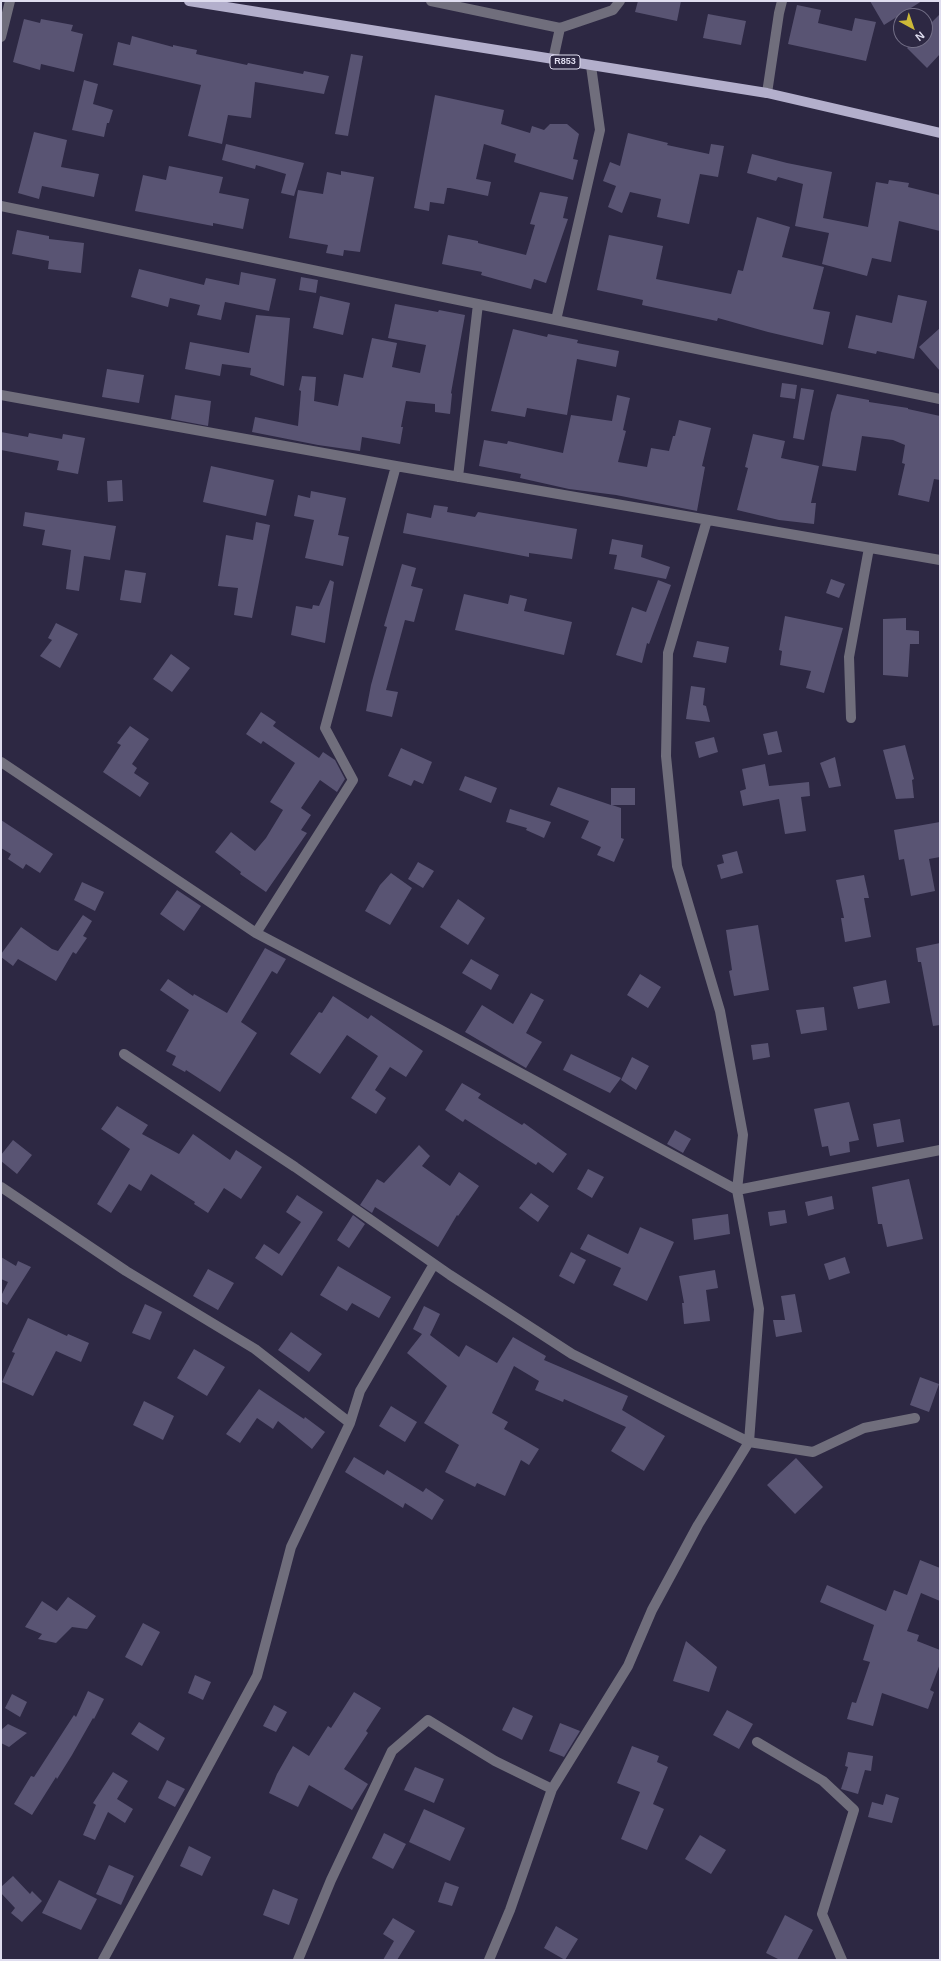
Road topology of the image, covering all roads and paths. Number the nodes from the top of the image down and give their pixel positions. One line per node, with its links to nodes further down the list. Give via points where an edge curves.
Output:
1 (10, 1): 7 (street)
2 (189, 1): 8 (main road, R853)
3 (431, 1): 6 (street)
4 (620, 1): 6 (street, via 613,10)
5 (782, 1): 10 (street)
6 (560, 28): 8 (street)
7 (1, 37)
8 (553, 60): 9 (main road, R853)
9 (591, 66): 10 (main road, R853); 14 (street, via 600,130)
10 (767, 93): 11 (main road, R853)
11 (940, 133)
12 (1, 206): 13 (street)
13 (478, 304): 14 (street); 18 (street)
14 (556, 320): 16 (street)
15 (1, 395): 17 (street)
16 (940, 399)
17 (396, 466): 18 (street); 24 (street, via 325,728 353,780)
18 (458, 477): 19 (street)
19 (707, 520): 20 (street); 28 (street, via 668,653 666,756 677,866 720,1011 743,1135)
20 (869, 548): 21 (street); 22 (street, via 849,657)
21 (940, 560)
22 (852, 718)
23 (1, 762): 24 (street)
24 (256, 933): 28 (street)
25 (124, 1054): 29 (street, via 295,1167)
26 (940, 1150): 28 (street)
27 (1, 1187): 31 (street, via 126,1271 255,1349)
28 (737, 1190): 32 (street, via 758,1309)
29 (434, 1264): 31 (street, via 360,1391); 32 (street, via 572,1354)
30 (915, 1418): 32 (street, via 864,1428 813,1452)
31 (350, 1423): 35 (street, via 291,1547 257,1676)
32 (749, 1442): 34 (street, via 698,1525 659,1597 628,1666)
33 (757, 1742): 38 (street, via 823,1781 854,1810 822,1914)
34 (552, 1789): 36 (street, via 495,1761 428,1720 392,1751 331,1880); 37 (street, via 510,1910)
35 (103, 1960)
36 (298, 1960)
37 (489, 1960)
38 (842, 1960)

